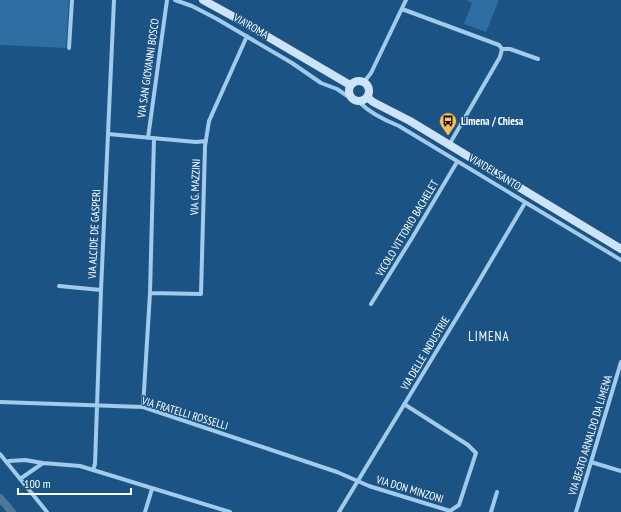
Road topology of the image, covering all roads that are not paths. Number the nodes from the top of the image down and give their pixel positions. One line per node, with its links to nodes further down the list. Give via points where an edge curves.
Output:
1 (72, 0): 9 (street)
2 (114, 0): 19 (street, VIA ALCIDE DE GASPERI)
3 (167, 0): 20 (street, VIA SAN GIOVANNI BOSCO)
4 (175, 0): 8 (street, VIA ROMA, via 192,6)
5 (203, 0): 11 (street)
6 (406, 0): 7 (street)
7 (402, 9): 10 (street, via 499,45); 14 (street, via 371,73)
8 (247, 36): 13 (street, VIA ROMA); 22 (street, VIA G. MAZZINI, via 209,121)
9 (69, 48)
10 (502, 49): 12 (street, via 510,49); 23 (street, via 500,57)
11 (303, 57): 13 (street); 15 (street)
12 (538, 59)
13 (292, 63): 16 (street, VIA ROMA, via 321,83)
14 (364, 82): 15 (street, via 359,80); 17 (street, via 368,86)
15 (350, 85): 16 (street)
16 (349, 96): 18 (street, VIA ROMA)
17 (368, 97): 18 (street); 23 (street)
18 (359, 102): 24 (street, VIA DEL SANTO, via 384,121 399,126)
19 (108, 134): 20 (street); 29 (street, VIA ALCIDE DE GASPERI)
20 (148, 138): 21 (street)
21 (154, 138): 22 (street); 30 (street)
22 (206, 141): 30 (street, VIA G. MAZZINI, via 201,294)
23 (449, 146): 26 (street)
24 (457, 162): 25 (street, VIA DEL SANTO); 31 (street, VICOLO VITTORIO BACHELET)
25 (525, 203): 27 (street, VIA DEL SANTO); 35 (street, VIA DELLE INDUSTRIE)
26 (621, 249)
27 (621, 260)
28 (59, 286): 29 (street)
29 (101, 290): 34 (street, VIA ALCIDE DE GASPERI)
30 (150, 293): 36 (street)
31 (371, 304)
32 (621, 362): 38 (street, VIA BEATO ARNALDO DA LIMENA)
33 (0, 402): 34 (street, VIA FRATELLI ROSSELLI)
34 (97, 404): 36 (street, VIA FRATELLI ROSSELLI); 41 (street, VIA ALCIDE DE GASPERI)
35 (404, 404): 44 (street, VIA DELLE INDUSTRIE); 44 (street, VIA DON MINZONI, via 468,445 476,453 459,505 450,511)
36 (143, 407): 44 (street, VIA FRATELLI ROSSELLI, via 338,472)
37 (0, 454): 39 (street)
38 (591, 462): 42 (street); 52 (street, VIA BEATO ARNALDO DA LIMENA)
39 (7, 463): 40 (street, via 25,460); 43 (street)
40 (43, 463): 41 (street, via 73,465); 43 (street)
41 (93, 470): 45 (street)
42 (621, 471)
43 (20, 479): 47 (street)
44 (357, 481): 50 (street, VIA DELLE INDUSTRIE)
45 (152, 489): 48 (street); 49 (street)
46 (497, 492): 51 (street)
47 (47, 512)
48 (145, 512)
49 (230, 512)
50 (339, 512)
51 (491, 512)
52 (576, 512)

